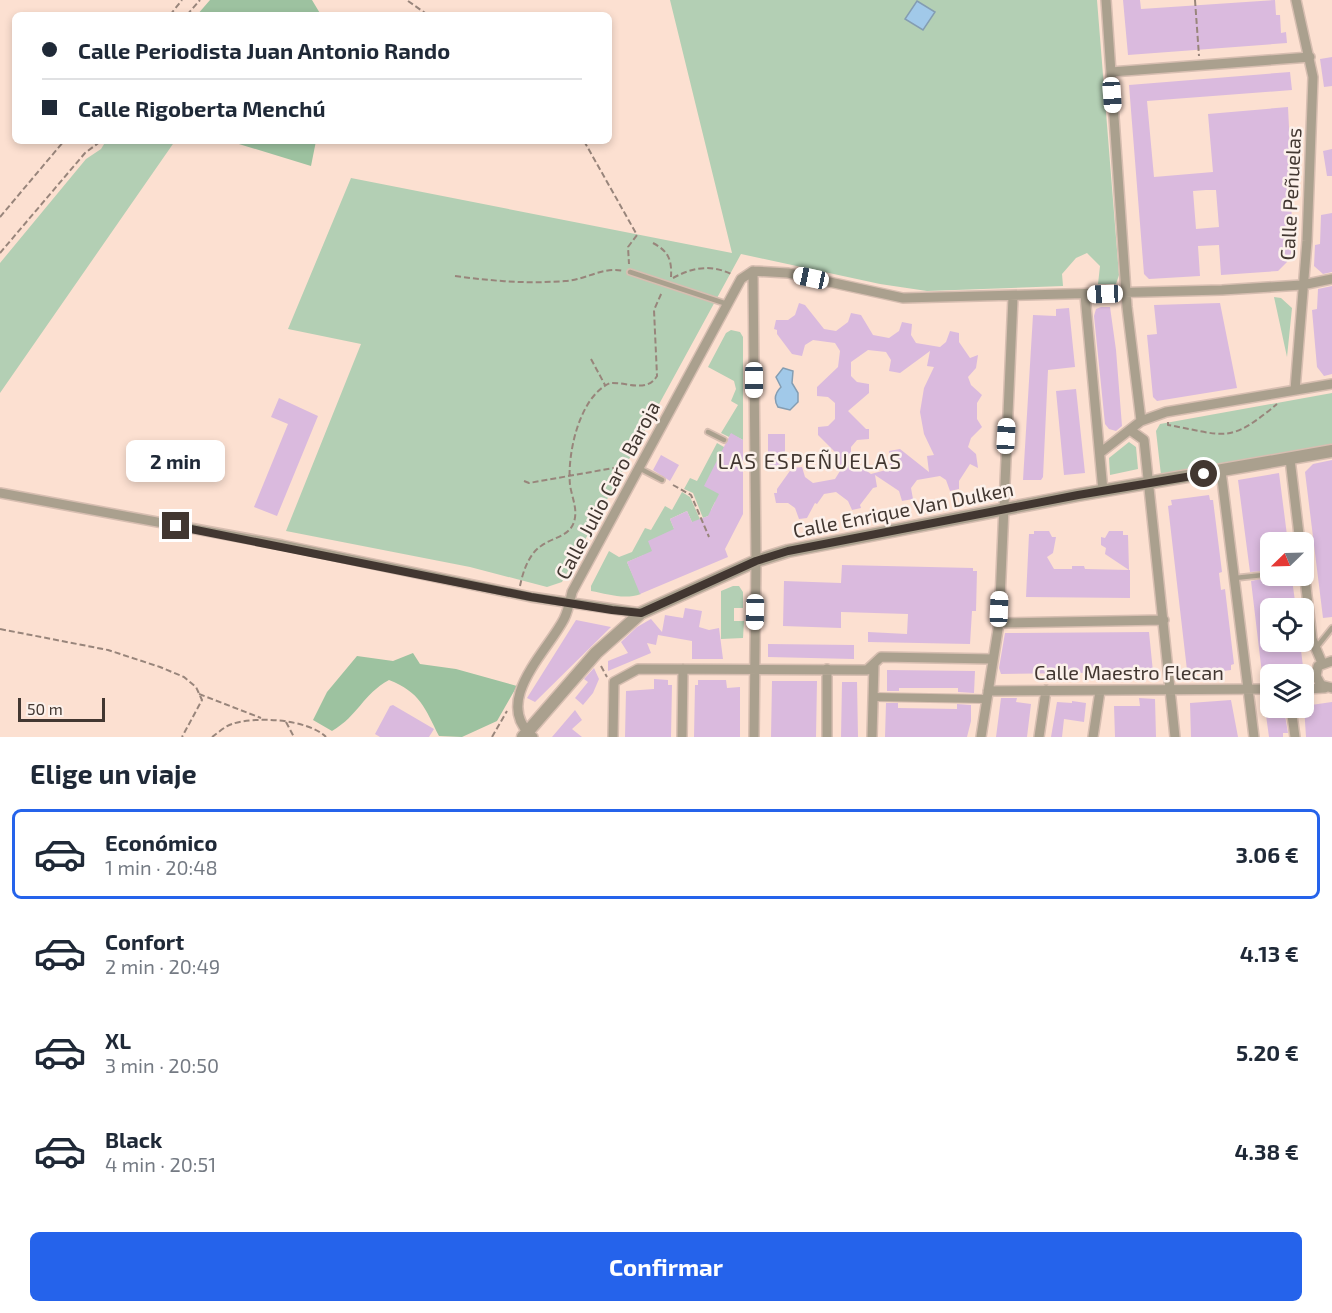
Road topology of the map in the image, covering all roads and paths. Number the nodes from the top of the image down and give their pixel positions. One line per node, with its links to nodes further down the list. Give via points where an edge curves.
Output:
1 (182, 0): 7 (path)
2 (200, 0): 8 (path)
3 (1106, 0): 12 (street)
4 (1195, 0): 10 (path)
5 (1296, 0): 11 (street, Calle Peñuelas)
6 (408, 1): 9 (path)
7 (172, 12)
8 (190, 12)
9 (424, 12)
10 (1199, 50)
11 (1310, 57): 12 (street); 25 (street, Calle Peñuelas, via 1313,77)
12 (1111, 72): 26 (street)
13 (61, 144): 16 (path)
14 (97, 144): 18 (path)
15 (587, 144): 20 (path, via 636,234 628,247)
16 (0, 217)
17 (653, 243): 24 (path, via 668,253 671,260)
18 (0, 253)
19 (753, 271): 22 (street, Calle Julio Caro Baroja); 28 (street, via 788,273 903,298); 55 (street)
20 (630, 272): 21 (path, via 612,268 569,281 504,283); 24 (lane)
21 (455, 276)
22 (741, 279): 24 (path, via 718,269 696,268); 29 (street, Calle Julio Caro Baroja)
23 (1332, 279): 25 (street)
24 (669, 282): 29 (lane); 32 (path, via 654,310 658,367 653,382 644,386 621,382)
25 (1302, 285): 26 (street); 33 (street, Calle Peñuelas)
26 (1126, 293): 27 (street); 36 (street)
27 (1085, 295): 28 (street); 41 (street)
28 (1013, 297): 52 (street)
29 (727, 304): 43 (street, Calle Julio Caro Baroja)
30 (591, 359): 32 (path)
31 (1332, 384): 33 (street)
32 (605, 385): 45 (path, via 579,422)
33 (1294, 390): 34 (street)
34 (1279, 393): 35 (street); 35 (path, via 1279,402 1232,435 1168,425)
35 (1166, 412): 36 (street)
36 (1141, 421): 37 (street)
37 (1130, 430): 41 (street); 48 (street, via 1144,440)
38 (708, 432): 39 (lane)
39 (724, 440)
40 (1332, 451): 42 (street, Calle Enrique Van Dulken)
41 (1100, 453): 50 (street)
42 (1290, 459): 44 (street, Calle Enrique Van Dulken); 53 (street)
43 (638, 470): 45 (path, via 625,466); 46 (lane); 60 (street, Calle Julio Caro Baroja)
44 (1221, 471): 48 (street, Calle Enrique Van Dulken); 57 (street)
45 (570, 477): 47 (path); 59 (path, via 573,522 565,534 535,552 525,569)
46 (662, 480)
47 (524, 481)
48 (1148, 484): 50 (street, Calle Enrique Van Dulken); 62 (street)
49 (673, 486): 54 (path, via 691,495)
50 (1103, 491): 52 (street, Calle Enrique Van Dulken)
51 (0, 493): 59 (street)
52 (1003, 509): 55 (street, Calle Enrique Van Dulken, via 788,551); 63 (street)
53 (1299, 532)
54 (709, 537)
55 (756, 561): 61 (street, Calle Enrique Van Dulken); 72 (street)
56 (1260, 575): 57 (lane)
57 (1235, 578): 74 (street)
58 (1306, 586): 66 (street)
59 (519, 594): 60 (street)
60 (569, 603): 61 (street); 82 (street, Calle Julio Caro Baroja, via 565,618)
61 (641, 613): 87 (street, Calle Enrique Van Dulken, via 597,653)
62 (1164, 620): 63 (street); 79 (street)
63 (999, 623): 67 (street)
64 (1332, 628): 66 (lane)
65 (0, 629): 80 (path, via 140,660 184,677)
66 (1316, 648): 68 (street)
67 (993, 659): 69 (street, via 881,657); 81 (street)
68 (1327, 662): 73 (street, via 1318,666 1316,676 1321,685)
69 (874, 664): 71 (street, via 867,670); 83 (street)
70 (683, 669): 72 (street); 93 (street, via 638,669 614,682); 94 (street)
71 (827, 669): 72 (street); 96 (street)
72 (755, 670): 95 (street)
73 (1330, 688): 76 (street)
74 (1250, 689): 75 (street, Calle Maestro Flecan); 79 (street, Calle Maestro Flecan); 102 (street)
75 (1260, 689)
76 (1314, 689)
77 (1046, 690): 78 (street, Calle Maestro Flecan); 81 (street, Calle Maestro Flecan); 99 (street)
78 (1100, 691): 79 (street, Calle Maestro Flecan); 100 (street)
79 (1171, 691): 101 (street)
80 (199, 694): 85 (path); 88 (path, via 202,700)
81 (987, 695): 83 (street, Calle Maestro Flecan); 98 (street)
82 (518, 696): 87 (street, via 517,712); 92 (path)
83 (873, 697): 97 (street)
84 (1292, 718): 103 (street)
85 (261, 719): 86 (path); 89 (path, via 230,724)
86 (286, 722): 90 (path); 91 (path, via 320,731)
87 (528, 735)
88 (182, 737)
89 (212, 737)
90 (294, 737)
91 (326, 737)
92 (492, 737)
93 (613, 737)
94 (682, 737)
95 (754, 737)
96 (827, 737)
97 (872, 737)
98 (981, 737)
99 (1039, 737)
100 (1093, 737)
101 (1175, 737)
102 (1254, 737)
103 (1295, 737)

